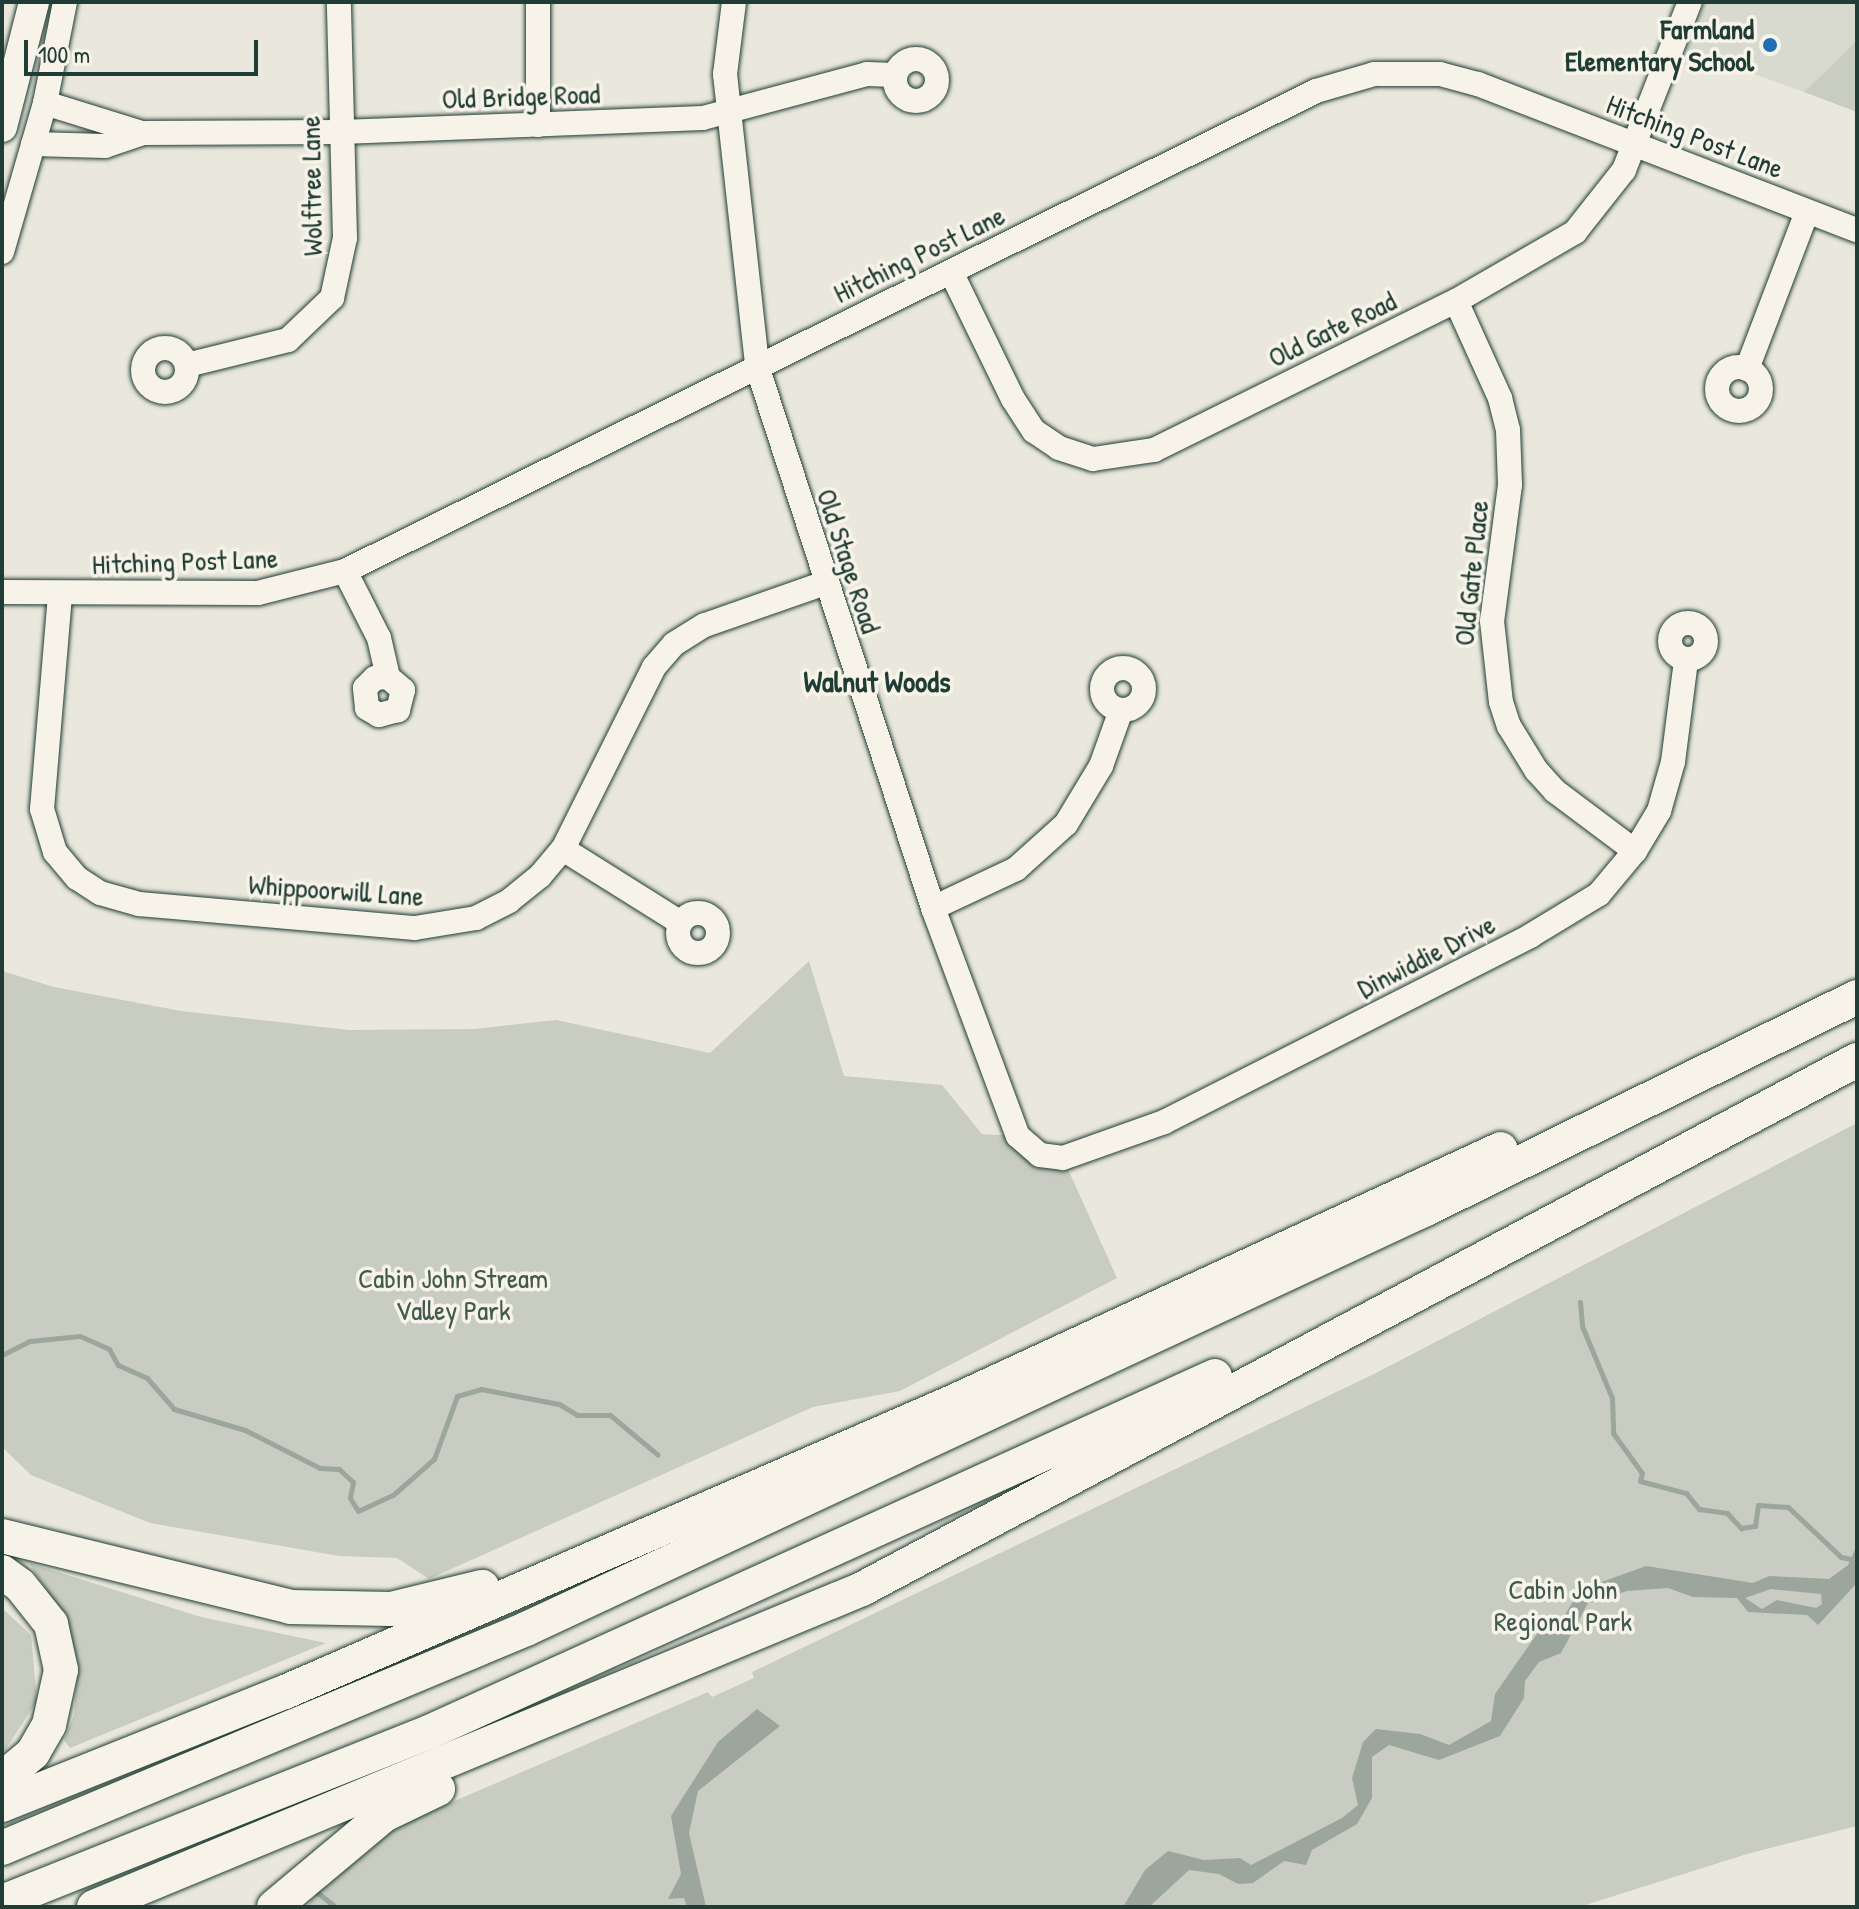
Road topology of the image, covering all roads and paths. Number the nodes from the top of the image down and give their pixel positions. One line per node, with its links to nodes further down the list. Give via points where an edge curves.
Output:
1 (34, 2): 11 (main road)
2 (65, 2): 8 (street)
3 (339, 2): 12 (street, Wolftree Lane)
4 (538, 2): 10 (street)
5 (734, 2): 9 (street, Old Stage Road, via 726,35)
6 (1690, 2): 15 (street, Old Gate Road)
7 (895, 75): 9 (street, Old Bridge Road, via 867,74)
8 (45, 103): 13 (street, Old Bridge Road); 14 (street)
9 (728, 113): 10 (street, Old Bridge Road); 22 (street, Old Stage Road)
10 (538, 125): 12 (street, Old Bridge Road)
11 (2, 127)
12 (341, 132): 13 (street, Old Bridge Road); 21 (street, Wolftree Lane, via 345,238 332,298 288,340)
13 (142, 133): 14 (street, Old Bridge Road, via 105,146)
14 (33, 144): 18 (street)
15 (1635, 144): 16 (street, Hitching Post Lane); 19 (street, Hitching Post Lane, via 1440,74 1374,74 1316,91); 20 (street, Old Gate Road, via 1612,188 1575,232 1536,260)
16 (1807, 212): 17 (street, Hitching Post Lane); 23 (street)
17 (1857, 230)
18 (2, 252)
19 (951, 272): 20 (street, Old Gate Road, via 1022,416 1059,448 1093,459 1154,450); 22 (street, Hitching Post Lane)
20 (1456, 301): 32 (street, Old Gate Place, via 1500,398 1508,430 1510,485 1492,650 1509,726 1555,791)
21 (187, 365)
22 (757, 366): 24 (street, Hitching Post Lane); 25 (street, Old Stage Road)
23 (1747, 369)
24 (345, 571): 27 (street, Hitching Post Lane, via 258,593); 29 (street, via 379,638)
25 (825, 583): 31 (street, Whippoorwill Lane, via 705,625 674,644 654,667); 33 (street, Old Stage Road)
26 (2, 592): 27 (street, Hitching Post Lane)
27 (60, 595): 31 (street, Whippoorwill Lane, via 42,809 55,852 77,878 100,893 139,904 442,927 509,901)
28 (1686, 660): 32 (street, Dinwiddie Drive, via 1667,788)
29 (388, 677)
30 (1121, 710): 33 (street, via 1101,766 1066,824 1016,869)
31 (563, 849): 34 (street)
32 (1635, 851): 37 (street, Dinwiddie Drive, via 1599,894 1530,936 1164,1122 1077,1154)
33 (933, 908): 37 (street, Old Stage Road, via 1018,1136)
34 (681, 923)
35 (1851, 1001): 41 (highway, via 1419,1184 955,1401); 47 (highway, via 1426,1209 526,1629)
36 (1857, 1060): 38 (highway)
37 (1040, 1155)
38 (1535, 1229): 44 (highway, via 862,1589); 48 (highway, via 427,1733)
39 (2, 1519): 42 (highway)
40 (2, 1536): 42 (highway)
41 (588, 1558): 42 (highway, via 403,1606 343,1612 290,1607); 46 (highway, via 285,1692)
42 (108, 1559)
43 (2, 1572): 45 (highway, via 20,1585 51,1624 61,1670 49,1725 33,1753)
44 (649, 1679): 49 (highway); 50 (highway, via 605,1711 384,1815)
45 (2, 1779)
46 (2, 1805)
47 (2, 1848)
48 (2, 1902)
49 (94, 1907)
50 (274, 1907)

